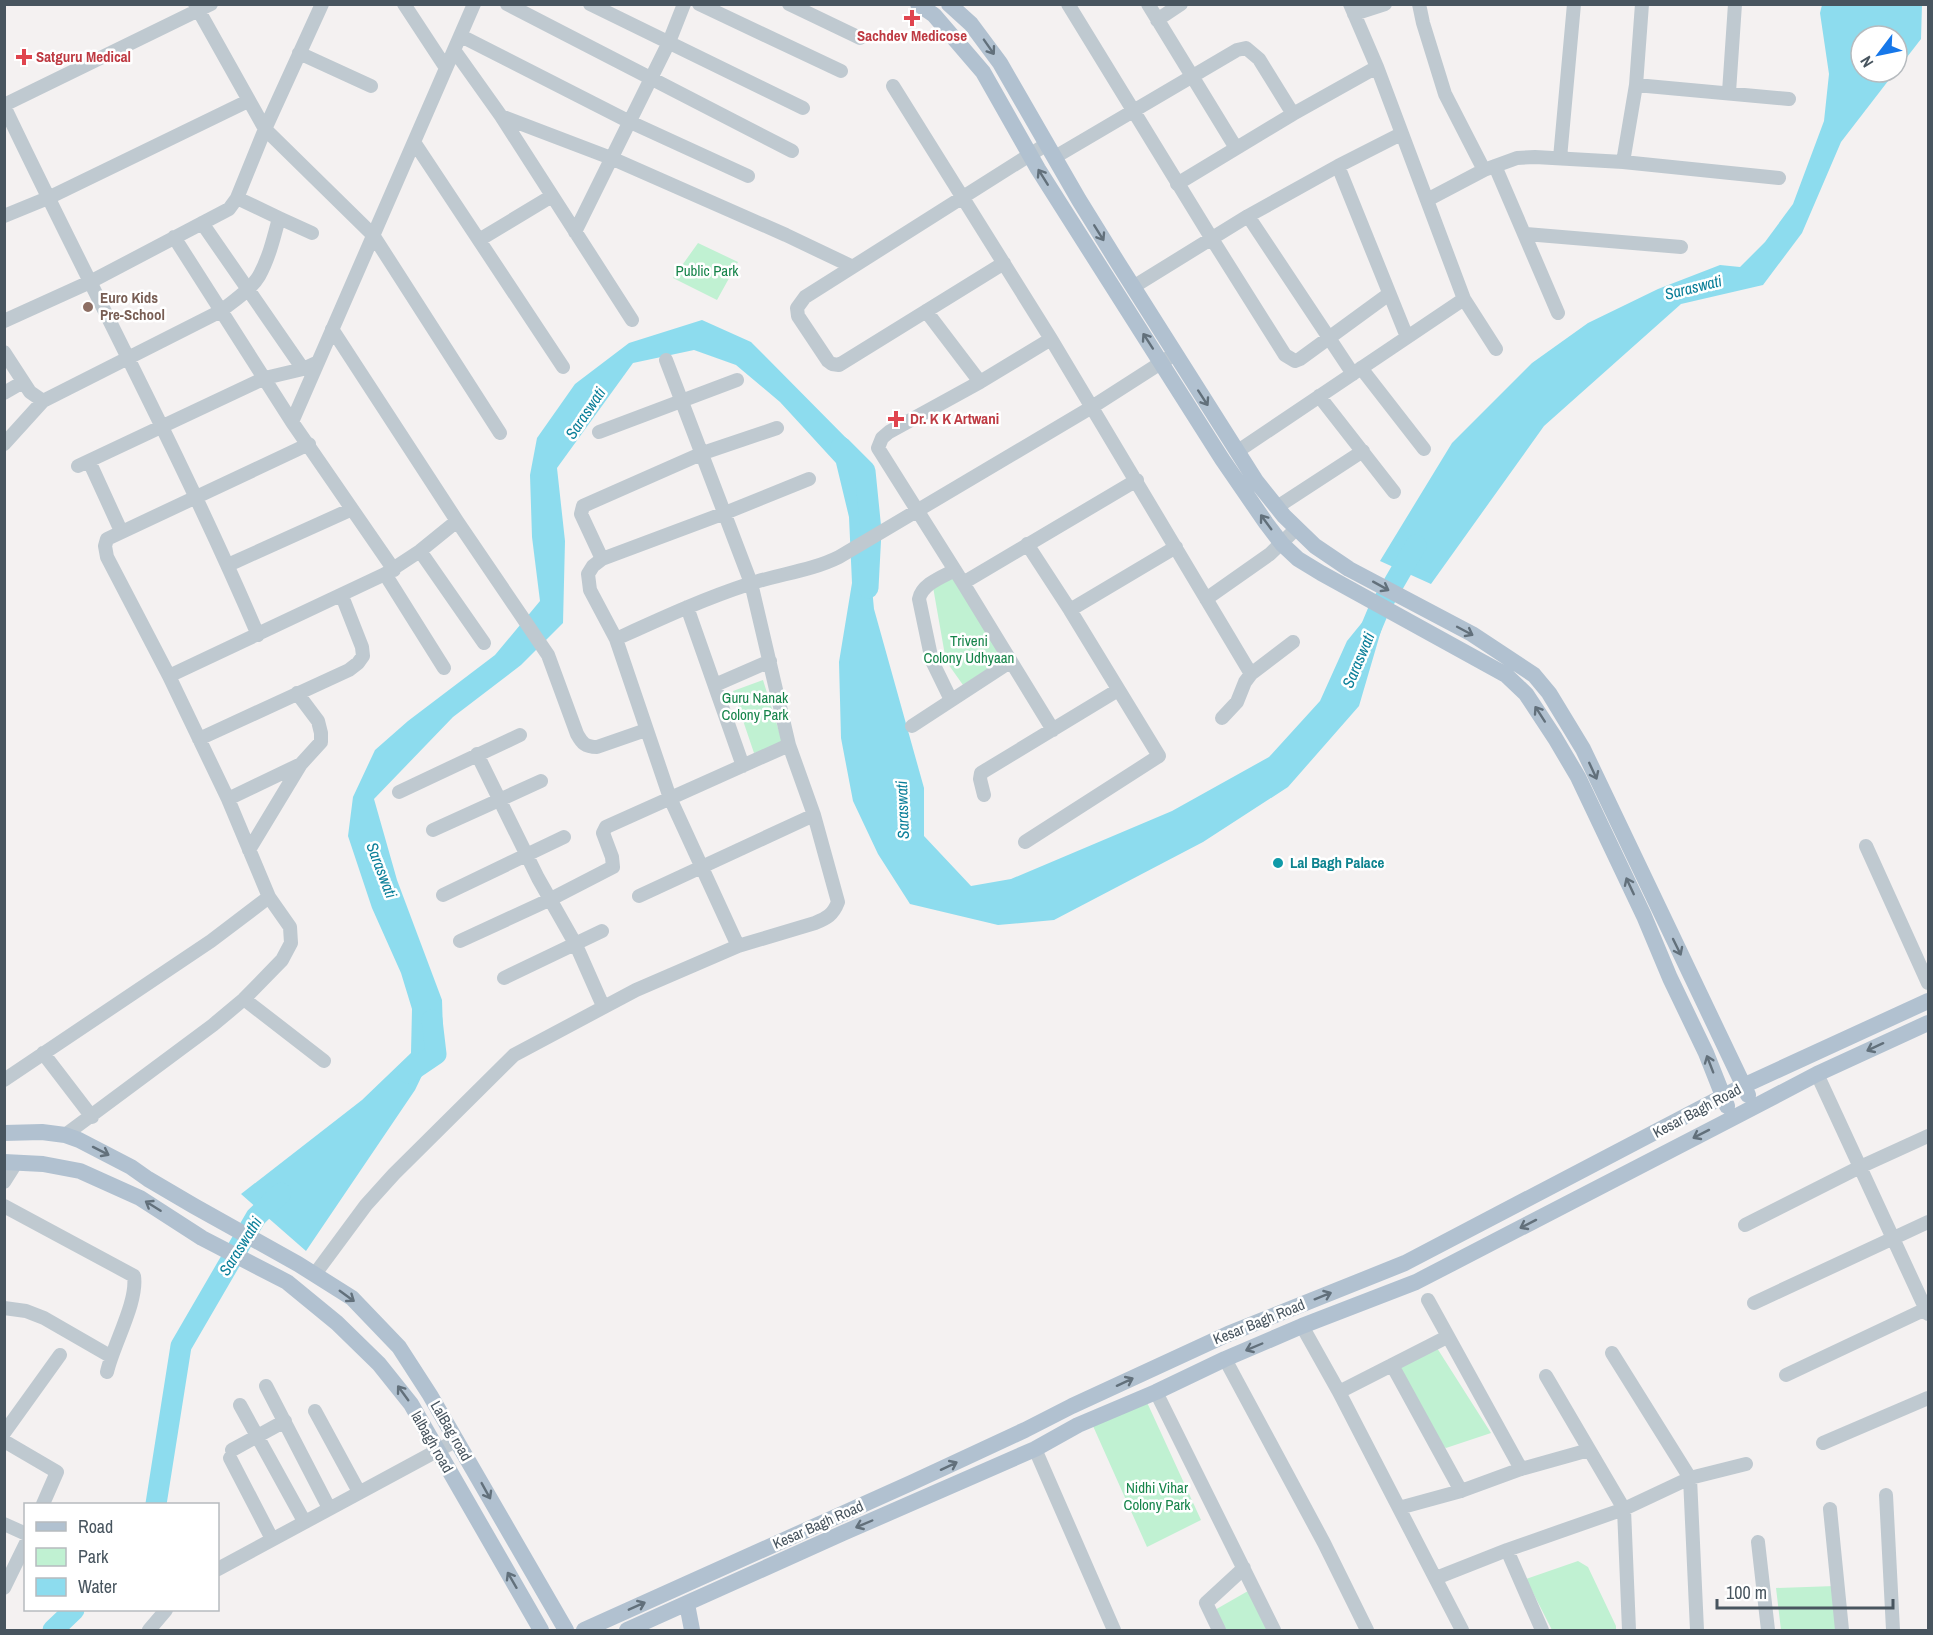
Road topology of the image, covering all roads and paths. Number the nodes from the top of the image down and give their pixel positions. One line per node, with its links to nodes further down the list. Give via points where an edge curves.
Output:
1 (322, 4): 27 (street)
2 (404, 4): 29 (street)
3 (474, 4): 23 (street)
4 (507, 4): 21 (street)
5 (591, 4): 25 (street)
6 (684, 4): 25 (street)
7 (699, 4): 30 (street)
8 (789, 4): 24 (street)
9 (918, 4): 51 (main road, via 934,15 983,72)
10 (949, 4): 50 (main road, one-way to 50, via 971,24 1000,63)
11 (1068, 4): 41 (street)
12 (1148, 4): 22 (street)
13 (1181, 4): 22 (street)
14 (1385, 4): 20 (street)
15 (1419, 4): 56 (street, via 1445,94)
16 (1574, 4): 53 (street)
17 (1642, 4): 33 (street)
18 (1735, 4): 36 (street)
19 (201, 6): 38 (street); 39 (street)
20 (1352, 9): 28 (street)
21 (531, 10): 32 (street)
22 (1157, 20): 31 (street)
23 (461, 36): 26 (street); 44 (street)
24 (860, 38)
25 (669, 42): 32 (street); 40 (street)
26 (454, 50): 29 (street); 43 (street)
27 (299, 53): 34 (street); 45 (street)
28 (1377, 67): 42 (street); 46 (street)
29 (446, 68): 47 (street)
30 (841, 71)
31 (1192, 76): 41 (street); 42 (street, via 1246,48 1259,59); 48 (street)
32 (651, 78): 44 (street); 49 (street)
33 (1636, 85): 36 (street); 54 (street)
34 (371, 86)
35 (893, 86): 61 (street)
36 (1730, 92): 37 (street)
37 (1789, 99)
38 (248, 101): 45 (street); 62 (street)
39 (4, 105): 62 (street)
40 (803, 108)
41 (1133, 112): 50 (street); 59 (street)
42 (1293, 114): 48 (street)
43 (501, 116): 52 (street); 60 (street)
44 (628, 121): 52 (street); 57 (street)
45 (265, 129): 63 (street); 72 (street)
46 (1401, 134): 55 (street); 64 (street)
47 (414, 142): 72 (street); 75 (street)
48 (1236, 148): 59 (street)
49 (792, 151)
50 (1051, 151): 51 (street); 80 (main road, one-way to 80)
51 (1029, 155): 61 (street); 96 (main road, one-way to 51)
52 (611, 158): 69 (street); 78 (street)
53 (1560, 158): 54 (street); 56 (street, via 1517,158)
54 (1623, 162): 58 (street)
55 (1338, 166): 66 (street); 82 (street)
56 (1490, 168): 64 (street); 71 (street)
57 (748, 176)
58 (1779, 178)
59 (1178, 184): 74 (street)
60 (552, 196): 69 (street); 75 (street)
61 (963, 197): 77 (street); 78 (street)
62 (48, 198): 65 (street); 79 (street)
63 (237, 198): 67 (street); 68 (street, via 229,209)
64 (1427, 200): 83 (street)
65 (4, 216)
66 (1248, 216): 74 (street); 91 (street)
67 (279, 218): 70 (street); 81 (street, via 259,277)
68 (202, 223): 73 (street); 81 (street)
69 (575, 232): 88 (street)
70 (312, 233)
71 (1526, 234): 76 (street); 86 (street)
72 (373, 236): 89 (street); 115 (street)
73 (174, 237): 79 (street); 84 (street)
74 (1212, 239): 80 (street); 91 (street, via 1285,355 1295,361)
75 (479, 240): 99 (street)
76 (1681, 247)
77 (1004, 262): 85 (street); 92 (street)
78 (851, 266): 85 (street, via 805,297 797,308 798,316 832,364 847,362)
79 (90, 282): 87 (street); 95 (street)
80 (1133, 287): 96 (main road)
81 (248, 288): 84 (street); 100 (street)
82 (1389, 294): 90 (street); 91 (street)
83 (1464, 299): 90 (street); 93 (street)
84 (220, 310): 95 (street); 102 (street)
85 (926, 311): 105 (street)
86 (1558, 313)
87 (4, 321)
88 (632, 321)
89 (332, 329): 98 (street); 130 (street)
90 (1407, 337): 101 (street)
91 (1329, 338): 101 (street)
92 (1051, 339): 105 (street); 110 (street)
93 (1496, 349)
94 (4, 352): 104 (street)
95 (127, 358): 108 (street); 112 (street)
96 (1168, 358): 110 (street); 120 (main road, one-way to 120); 134 (main road, one-way to 96, via 1222,459)
97 (666, 360): 109 (street)
98 (318, 362): 100 (street); 111 (street)
99 (563, 367)
100 (303, 369): 102 (street)
101 (1357, 371): 107 (street); 118 (street)
102 (265, 378): 111 (street); 112 (street)
103 (737, 380): 109 (street)
104 (22, 382): 106 (street); 108 (street)
105 (980, 382): 128 (street, via 882,438 878,448)
106 (4, 393)
107 (1319, 396): 119 (street); 120 (street)
108 (43, 401): 116 (street)
109 (682, 401): 114 (street); 121 (street)
110 (1092, 407): 123 (street); 128 (street)
111 (292, 422): 117 (street)
112 (162, 426): 125 (street); 132 (street, via 83,464)
113 (777, 428): 121 (street)
114 (599, 432)
115 (500, 433)
116 (4, 444)
117 (309, 444): 125 (street); 127 (street)
118 (1425, 449)
119 (1362, 451): 124 (street); 126 (street)
120 (1238, 452): 126 (main road)
121 (703, 453): 129 (street); 137 (street, via 583,506 580,514)
122 (809, 478): 129 (street)
123 (1137, 480): 133 (street); 135 (street)
124 (1394, 492)
125 (195, 496): 132 (street); 138 (street)
126 (1276, 507): 131 (main road)
127 (352, 509): 138 (street); 140 (street)
128 (917, 510): 139 (street); 141 (street, via 839,557)
129 (725, 513): 137 (street); 141 (street)
130 (457, 521): 136 (street); 162 (street, via 548,655 582,743 597,747)
131 (1296, 529): 134 (street); 202 (main road, one-way to 202, via 1349,569 1515,661 1549,693 1583,749)
132 (121, 531): 155 (street, via 107,539 107,557)
133 (1028, 544): 142 (street); 146 (street)
134 (1282, 544): 144 (street); 203 (main road, one-way to 134, via 1578,777 1526,694 1506,675 1342,586 1298,559)
135 (1176, 547): 144 (street); 146 (street)
136 (420, 550): 140 (street); 150 (street)
137 (602, 559): 148 (street, via 588,573 588,581)
138 (228, 566): 147 (street)
139 (955, 570): 142 (street); 159 (street, via 924,587 919,598 932,661)
140 (390, 572): 143 (street); 153 (street)
141 (751, 583): 145 (street); 151 (street)
142 (963, 583): 152 (street)
143 (342, 596): 147 (street); 158 (street, via 363,656 349,670)
144 (1206, 599): 154 (street)
145 (687, 607): 148 (street); 156 (street)
146 (1070, 610): 157 (street)
147 (258, 635): 155 (street)
148 (616, 639): 162 (street)
149 (1293, 642): 154 (street)
150 (484, 643)
151 (770, 661): 156 (street); 166 (street)
152 (1010, 662): 159 (street); 163 (street)
153 (444, 668)
154 (1251, 674): 160 (street, via 1237,702)
155 (169, 676): 165 (street)
156 (715, 685): 169 (street)
157 (1118, 690): 163 (street); 179 (street, via 1159,756)
158 (297, 693): 165 (street); 168 (street, via 318,722 321,733 321,742)
159 (951, 700): 161 (street)
160 (1222, 718)
161 (912, 726)
162 (646, 730): 173 (street)
163 (1053, 730): 172 (street, via 981,773)
164 (520, 735): 167 (street)
165 (199, 739): 174 (street)
166 (789, 745): 169 (street); 176 (street)
167 (477, 754): 171 (street); 175 (street)
168 (301, 764): 174 (street); 181 (street)
169 (743, 766): 173 (street)
170 (541, 781): 175 (street)
171 (399, 792)
172 (984, 795)
173 (670, 798): 183 (street); 187 (street, via 606,826 603,833 613,867)
174 (228, 799): 181 (street)
175 (499, 799): 177 (street); 182 (street)
176 (814, 815): 183 (street); 191 (street, via 838,902 833,914)
177 (433, 830)
178 (564, 837): 182 (street)
179 (1025, 842)
180 (1866, 846): 193 (street)
181 (249, 850): 186 (street)
182 (526, 855): 184 (street); 187 (street)
183 (701, 868): 185 (street); 191 (street)
184 (443, 895)
185 (639, 896)
186 (269, 897): 194 (street, via 290,927 291,943 282,960); 198 (street, via 211,941)
187 (549, 900): 189 (street); 190 (street)
188 (602, 932): 190 (street)
189 (460, 941)
190 (576, 945): 192 (street); 196 (street)
191 (738, 946): 196 (street)
192 (504, 978)
193 (1929, 983)
194 (244, 999): 199 (street); 205 (street)
195 (1929, 1001): 202 (main road, Kesar Bagh Road)
196 (603, 1006): 217 (street, via 514,1055 498,1069 366,1205)
197 (1929, 1023): 200 (main road, Kesar Bagh Road, one-way to 200)
198 (43, 1053): 201 (street); 205 (street)
199 (324, 1061)
200 (1817, 1074): 204 (main road, Kesar Bagh Road); 211 (street)
201 (4, 1080)
202 (1743, 1086): 203 (main road, Kesar Bagh Road); 204 (main road)
203 (1723, 1097): 206 (main road); 250 (main road, Kesar Bagh Road, one-way to 203, via 1228,1334 1406,1263)
204 (1754, 1107): 206 (main road, Kesar Bagh Road)
205 (92, 1117): 208 (street)
206 (1732, 1118): 222 (main road, Kesar Bagh Road, one-way to 222, via 1416,1282)
207 (4, 1133): 208 (main road, LalBag road)
208 (65, 1135): 217 (main road, LalBag road, one-way to 217, via 131,1167)
209 (1929, 1136): 211 (street)
210 (10, 1162): 212 (street); 245 (main road, lalbagh road, one-way to 210, via 393,1380 337,1323 286,1282 202,1238 140,1198 80,1171)
211 (1860, 1167): 215 (street); 216 (street)
212 (4, 1182)
213 (4, 1206): 226 (street, via 134,1276 126,1318)
214 (1929, 1222): 216 (street)
215 (1745, 1225)
216 (1893, 1238): 219 (street); 221 (street)
217 (315, 1274): 241 (main road, LalBag road, one-way to 241, via 352,1298 399,1347)
218 (1428, 1300): 223 (street)
219 (1754, 1303)
220 (4, 1308): 226 (street, via 44,1318)
221 (1928, 1310): 230 (street)
222 (1302, 1326): 227 (main road, Kesar Bagh Road, one-way to 227); 234 (street)
223 (1447, 1337): 228 (street); 248 (street)
224 (1612, 1353): 249 (street)
225 (60, 1355): 239 (street)
226 (110, 1356): 229 (street)
227 (1224, 1359): 233 (main road, Kesar Bagh Road); 282 (street)
228 (1392, 1365): 234 (street); 251 (street)
229 (108, 1372)
230 (1786, 1374)
231 (1546, 1376): 246 (street)
232 (266, 1386): 238 (street)
233 (1156, 1392): 244 (main road, Kesar Bagh Road, via 1078,1425); 268 (street)
234 (1339, 1392): 257 (street)
235 (1929, 1398): 243 (street)
236 (240, 1405): 240 (street)
237 (315, 1411): 252 (street)
238 (285, 1421): 240 (street); 256 (street)
239 (4, 1433)
240 (257, 1437): 260 (street); 263 (street, via 231,1454)
241 (457, 1440): 245 (street); 275 (main road, LalBag road, one-way to 275)
242 (4, 1441): 255 (street, via 57,1472)
243 (1823, 1443)
244 (1035, 1449): 254 (main road, Kesar Bagh Road); 279 (street)
245 (437, 1450): 252 (street); 274 (main road, lalbagh road, one-way to 245)
246 (1589, 1450): 248 (street); 258 (street)
247 (1746, 1464): 249 (street)
248 (1521, 1469): 251 (street)
249 (1690, 1478): 258 (street); 286 (street)
250 (911, 1484): 254 (street); 276 (main road, Kesar Bagh Road, one-way to 250)
251 (1461, 1491): 257 (street)
252 (359, 1492): 256 (street)
253 (1887, 1495): 289 (street)
254 (918, 1501): 271 (main road, Kesar Bagh Road, one-way to 271)
255 (43, 1503)
256 (329, 1508): 260 (street)
257 (1399, 1508): 269 (street)
258 (1624, 1509): 266 (street); 285 (street)
259 (1830, 1509): 288 (street)
260 (304, 1521): 263 (street)
261 (4, 1524): 262 (street)
262 (24, 1533)
263 (272, 1539): 267 (street)
264 (1758, 1542): 287 (street)
265 (24, 1548): 270 (street)
266 (1507, 1550): 269 (street); 284 (street)
267 (219, 1568)
268 (1244, 1568): 280 (street, via 1206,1603); 281 (street)
269 (1436, 1578): 283 (street)
270 (4, 1588)
271 (687, 1604): 277 (main road, Kesar Bagh Road); 278 (main road)
272 (165, 1611): 273 (street)
273 (149, 1630)
274 (541, 1630)
275 (566, 1630)
276 (584, 1630)
277 (627, 1630)
278 (692, 1630)
279 (1114, 1630)
280 (1218, 1630)
281 (1274, 1630)
282 (1367, 1630)
283 (1462, 1630)
284 (1542, 1630)
285 (1629, 1630)
286 (1697, 1630)
287 (1768, 1630)
288 (1842, 1630)
289 (1893, 1630)

